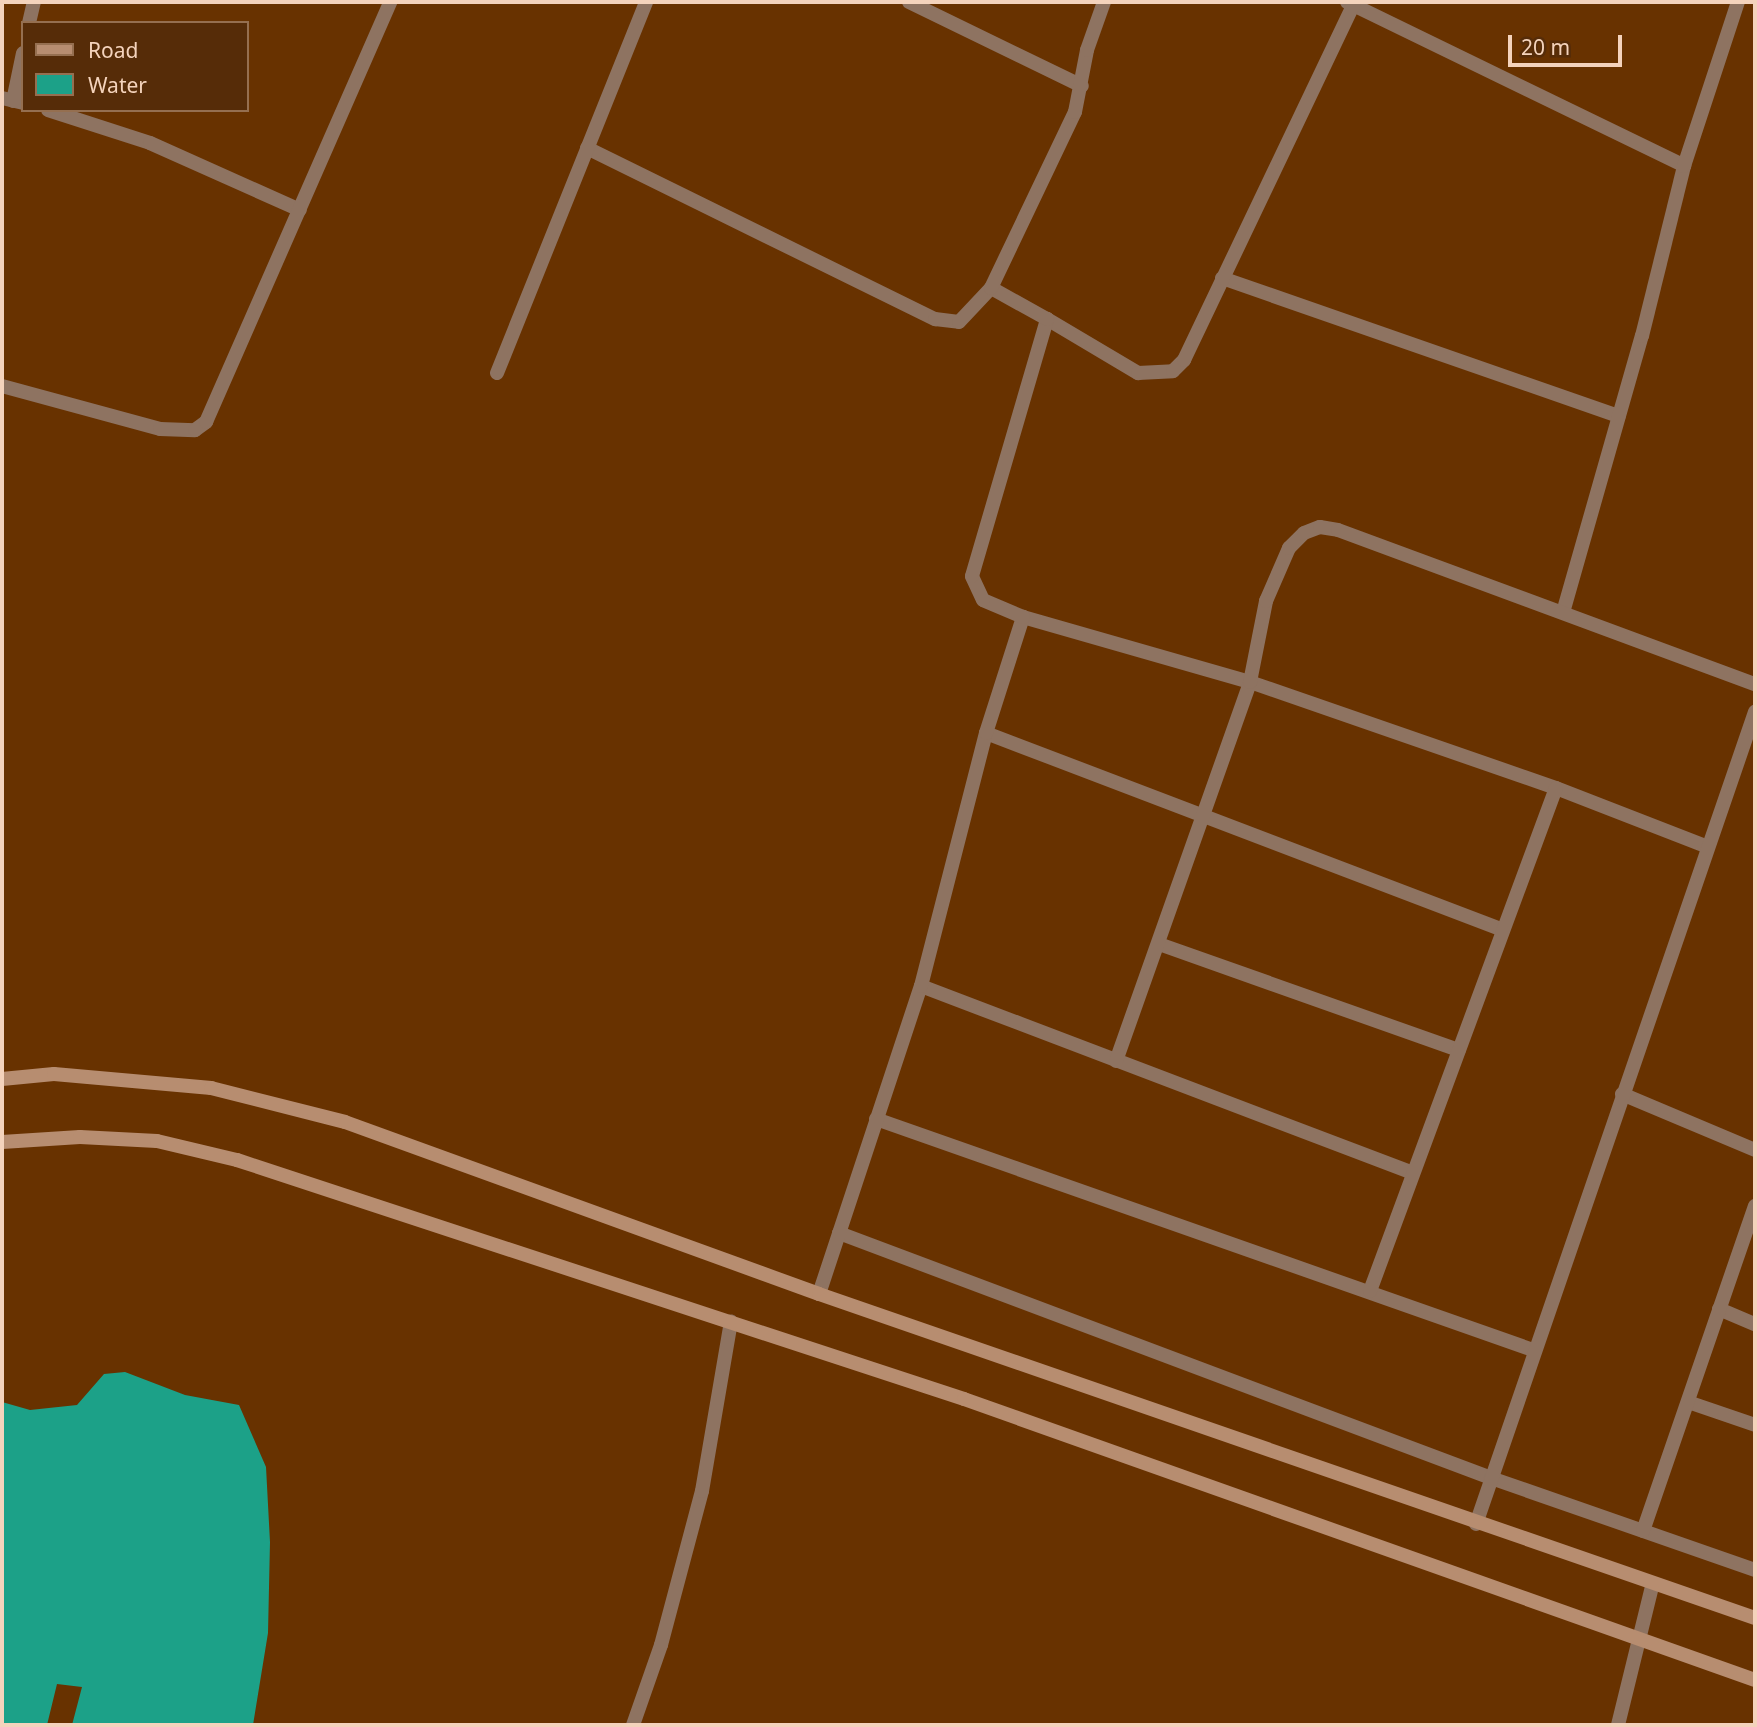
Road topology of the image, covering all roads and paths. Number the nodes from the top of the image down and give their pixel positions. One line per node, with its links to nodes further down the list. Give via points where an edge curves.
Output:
1 (34, 2): 8 (street)
2 (390, 2): 15 (street)
3 (646, 2): 13 (street)
4 (909, 2): 10 (street)
5 (1104, 2): 10 (street, via 1087,50)
6 (1738, 2): 14 (street)
7 (1350, 3): 14 (street); 16 (street)
8 (29, 21)
9 (21, 62): 11 (street)
10 (1082, 86): 17 (street, via 1075,111)
11 (12, 101)
12 (54, 112): 15 (street, via 150,143)
13 (587, 148): 17 (street, via 935,319 959,322); 19 (street)
14 (1684, 166): 21 (street)
15 (300, 210): 20 (street, via 214,406 206,422 195,430 160,429)
16 (1222, 278): 18 (street, via 1184,360 1173,371 1138,373); 21 (street)
17 (991, 288): 18 (street)
18 (1048, 319): 23 (street, via 972,576 983,600)
19 (497, 373)
20 (2, 386)
21 (1619, 416): 22 (street)
22 (1564, 609): 24 (street, via 1320,527 1304,533 1278,570); 25 (street)
23 (1023, 617): 24 (street); 27 (street)
24 (1250, 682): 28 (street); 29 (street)
25 (1755, 684)
26 (1755, 712): 30 (street)
27 (986, 733): 29 (street); 33 (street)
28 (1556, 788): 30 (street); 31 (street)
29 (1204, 818): 31 (street); 32 (street)
30 (1708, 847): 37 (street)
31 (1503, 930): 34 (street)
32 (1159, 944): 34 (street); 35 (street)
33 (921, 986): 35 (street); 38 (street)
34 (1459, 1050): 41 (street)
35 (1116, 1061): 41 (street)
36 (2, 1079): 45 (street, via 54,1074 211,1088 345,1122)
37 (1622, 1094): 40 (street); 49 (street)
38 (876, 1119): 43 (street); 44 (street)
39 (2, 1142): 47 (street, via 80,1137 158,1141 237,1160)
40 (1755, 1150)
41 (1413, 1173): 44 (street)
42 (1755, 1206): 46 (street)
43 (839, 1233): 45 (street); 52 (street)
44 (1370, 1291): 49 (street)
45 (819, 1294): 53 (street)
46 (1720, 1309): 48 (street); 50 (street)
47 (731, 1321): 58 (street, via 964,1399); 60 (street, via 702,1491 661,1645)
48 (1755, 1324)
49 (1533, 1350): 52 (street)
50 (1688, 1402): 51 (street); 54 (street)
51 (1755, 1425)
52 (1491, 1478): 53 (street); 54 (street)
53 (1476, 1524): 56 (street)
54 (1643, 1531): 55 (street)
55 (1755, 1570)
56 (1653, 1583): 57 (street); 58 (street)
57 (1755, 1618)
58 (1637, 1640): 59 (street); 61 (street)
59 (1755, 1680)
60 (633, 1725)
61 (1618, 1725)

